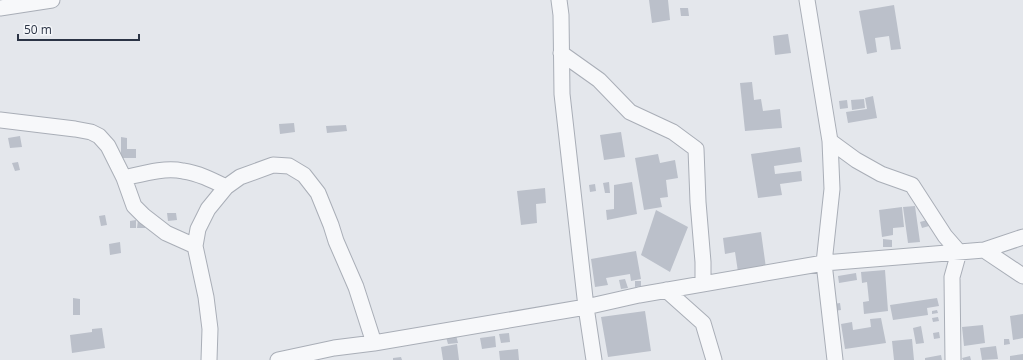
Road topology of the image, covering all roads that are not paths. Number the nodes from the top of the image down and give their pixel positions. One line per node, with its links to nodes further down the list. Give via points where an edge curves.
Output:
1 (1, 0): 5 (street)
2 (52, 0): 5 (street)
3 (559, 0): 6 (street)
4 (807, 0): 8 (street)
5 (0, 8)
6 (561, 53): 17 (street, via 599,80 630,112 673,132 696,149); 19 (street, via 562,94)
7 (0, 120): 9 (street, via 91,132 108,146)
8 (830, 141): 14 (street, via 881,174 912,185 945,236); 15 (street, via 832,189)
9 (124, 178): 10 (street, via 182,170); 12 (street, via 134,206 144,216 166,234)
10 (226, 187): 12 (street, via 208,209 198,229); 20 (street, via 240,177 273,165 289,166 304,175 318,193 356,287)
11 (1023, 236): 13 (street)
12 (195, 246): 22 (street, via 210,322)
13 (984, 250): 14 (street); 16 (street)
14 (959, 252): 15 (street); 27 (street, via 952,277)
15 (824, 263): 17 (street); 26 (street)
16 (1023, 276)
17 (703, 284): 18 (street)
18 (666, 290): 19 (street); 25 (street, via 703,323)
19 (586, 307): 20 (street); 24 (street)
20 (374, 343): 21 (street)
21 (335, 354): 23 (street)
22 (209, 360)
23 (278, 360)
24 (594, 360)
25 (714, 360)
26 (835, 360)
27 (953, 360)

